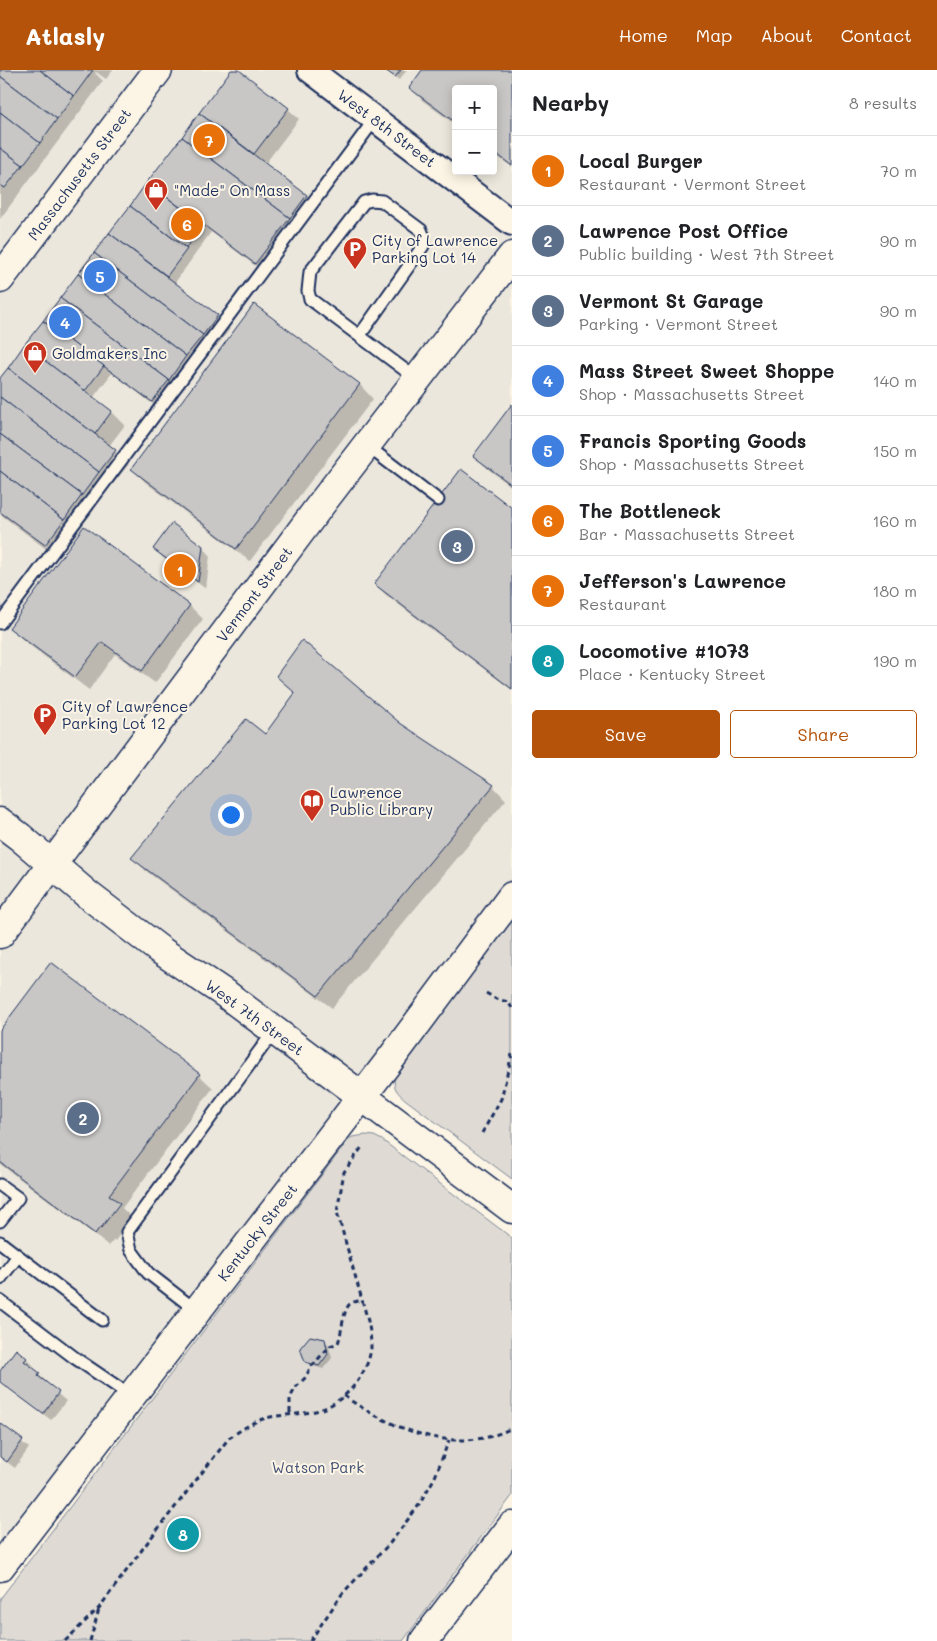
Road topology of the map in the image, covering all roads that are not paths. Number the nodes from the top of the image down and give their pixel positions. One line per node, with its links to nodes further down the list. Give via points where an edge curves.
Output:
1 (158, 70): 6 (street, Massachusetts Street)
2 (310, 70): 3 (street, West 8th Street)
3 (375, 119): 4 (street, West 8th Street); 11 (lane)
4 (512, 222)
5 (512, 256): 8 (street, Vermont Street)
6 (0, 279)
7 (360, 335): 7 (lane, via 423,246 421,230 382,201 364,202 310,272 310,299); 8 (lane)
8 (418, 380): 9 (street, Vermont Street)
9 (366, 445): 10 (lane); 13 (street, Vermont Street)
10 (438, 500)
11 (0, 623)
12 (0, 822): 13 (street, West 7th Street)
13 (52, 865): 15 (street, Vermont Street); 16 (street, West 7th Street, via 152,944)
14 (512, 896): 17 (street, Kentucky Street)
15 (0, 934)
16 (274, 1031): 17 (street, West 7th Street); 25 (lane, via 127,1232 131,1250 148,1273)
17 (362, 1097): 19 (street, West 7th Street); 25 (street, Kentucky Street)
18 (0, 1185): 20 (lane, via 18,1198)
19 (512, 1209)
20 (0, 1222)
21 (0, 1242): 22 (lane)
22 (18, 1256): 23 (lane); 26 (lane)
23 (0, 1279)
24 (0, 1300): 27 (lane)
25 (197, 1311): 27 (street, Kentucky Street)
26 (102, 1320)
27 (131, 1396): 29 (street, Kentucky Street)
28 (512, 1526): 30 (street)
29 (0, 1567)
30 (424, 1641)

